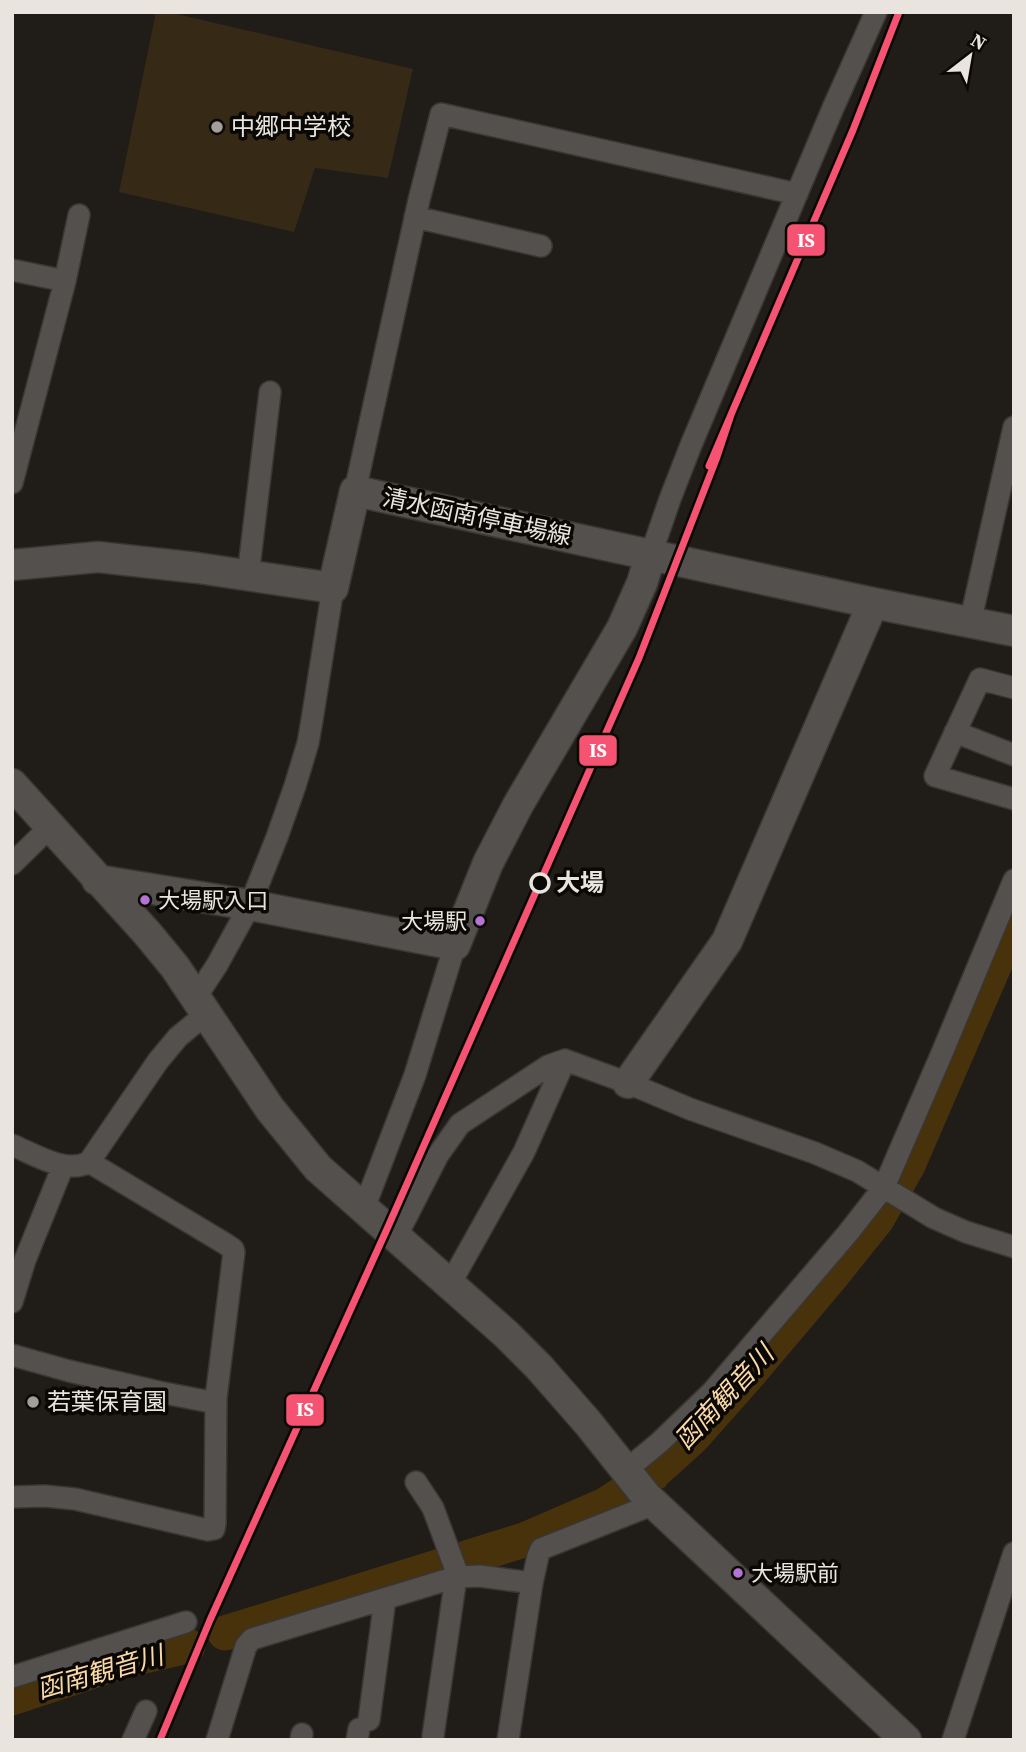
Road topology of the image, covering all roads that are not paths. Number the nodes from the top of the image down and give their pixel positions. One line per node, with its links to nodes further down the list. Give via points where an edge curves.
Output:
1 (876, 12): 2 (street)
2 (797, 194): 4 (street, via 441,114); 12 (street, via 691,445)
3 (79, 215): 7 (street)
4 (415, 217): 5 (street); 11 (street)
5 (541, 247)
6 (12, 270): 7 (street)
7 (65, 281): 10 (street)
8 (270, 392): 14 (street)
9 (1014, 428): 17 (street)
10 (13, 476)
11 (355, 491): 12 (street, 清水函南停車場線); 15 (street, 清水函南停車場線)
12 (651, 554): 16 (street, 清水函南停車場線); 29 (street, via 622,628 488,863)
13 (12, 565): 14 (street, via 98,556)
14 (248, 576): 15 (street)
15 (333, 588): 28 (street, via 308,743)
16 (873, 604): 17 (street, 清水函南停車場線); 32 (street, via 727,941)
17 (970, 623): 18 (street, 清水函南停車場線)
18 (1014, 631)
19 (1014, 688): 20 (street, via 981,679)
20 (955, 732): 21 (street); 23 (street, via 935,776)
21 (1014, 755)
22 (12, 785): 24 (street)
23 (1014, 799)
24 (50, 827): 25 (street); 26 (street)
25 (12, 864)
26 (97, 880): 28 (street); 30 (street, via 147,933)
27 (1014, 880): 36 (street)
28 (250, 905): 29 (street); 30 (street)
29 (455, 945): 37 (street, via 415,1075)
30 (201, 1005): 34 (street); 37 (street, via 289,1134 318,1168)
31 (565, 1060): 32 (street); 38 (street, via 548,1066 460,1124 438,1155); 40 (street, via 524,1152)
32 (628, 1083): 36 (street, via 690,1110 815,1153)
33 (12, 1145): 35 (street)
34 (89, 1162): 35 (street); 43 (street, via 233,1249)
35 (63, 1166): 41 (street)
36 (884, 1187): 39 (street, via 934,1218); 44 (street, via 712,1392)
37 (363, 1208): 38 (street)
38 (396, 1237): 40 (street)
39 (1014, 1247)
40 (450, 1284): 44 (street, via 539,1367)
41 (14, 1289)
42 (12, 1355): 43 (street)
43 (216, 1403): 46 (street, via 215,1524 211,1531 75,1499)
44 (626, 1473): 47 (street)
45 (416, 1482): 49 (street, via 433,1508)
46 (12, 1497)
47 (650, 1501): 50 (street, via 541,1549); 57 (street)
48 (1014, 1553): 61 (street)
49 (456, 1573): 50 (street); 51 (street); 56 (street)
50 (532, 1583): 60 (street)
51 (385, 1599): 55 (street); 59 (street, via 252,1639)
52 (186, 1622): 53 (street)
53 (12, 1676)
54 (146, 1711): 58 (street)
55 (362, 1730)
56 (433, 1735)
57 (898, 1737)
58 (133, 1740)
59 (218, 1740)
60 (508, 1740)
61 (953, 1740)

